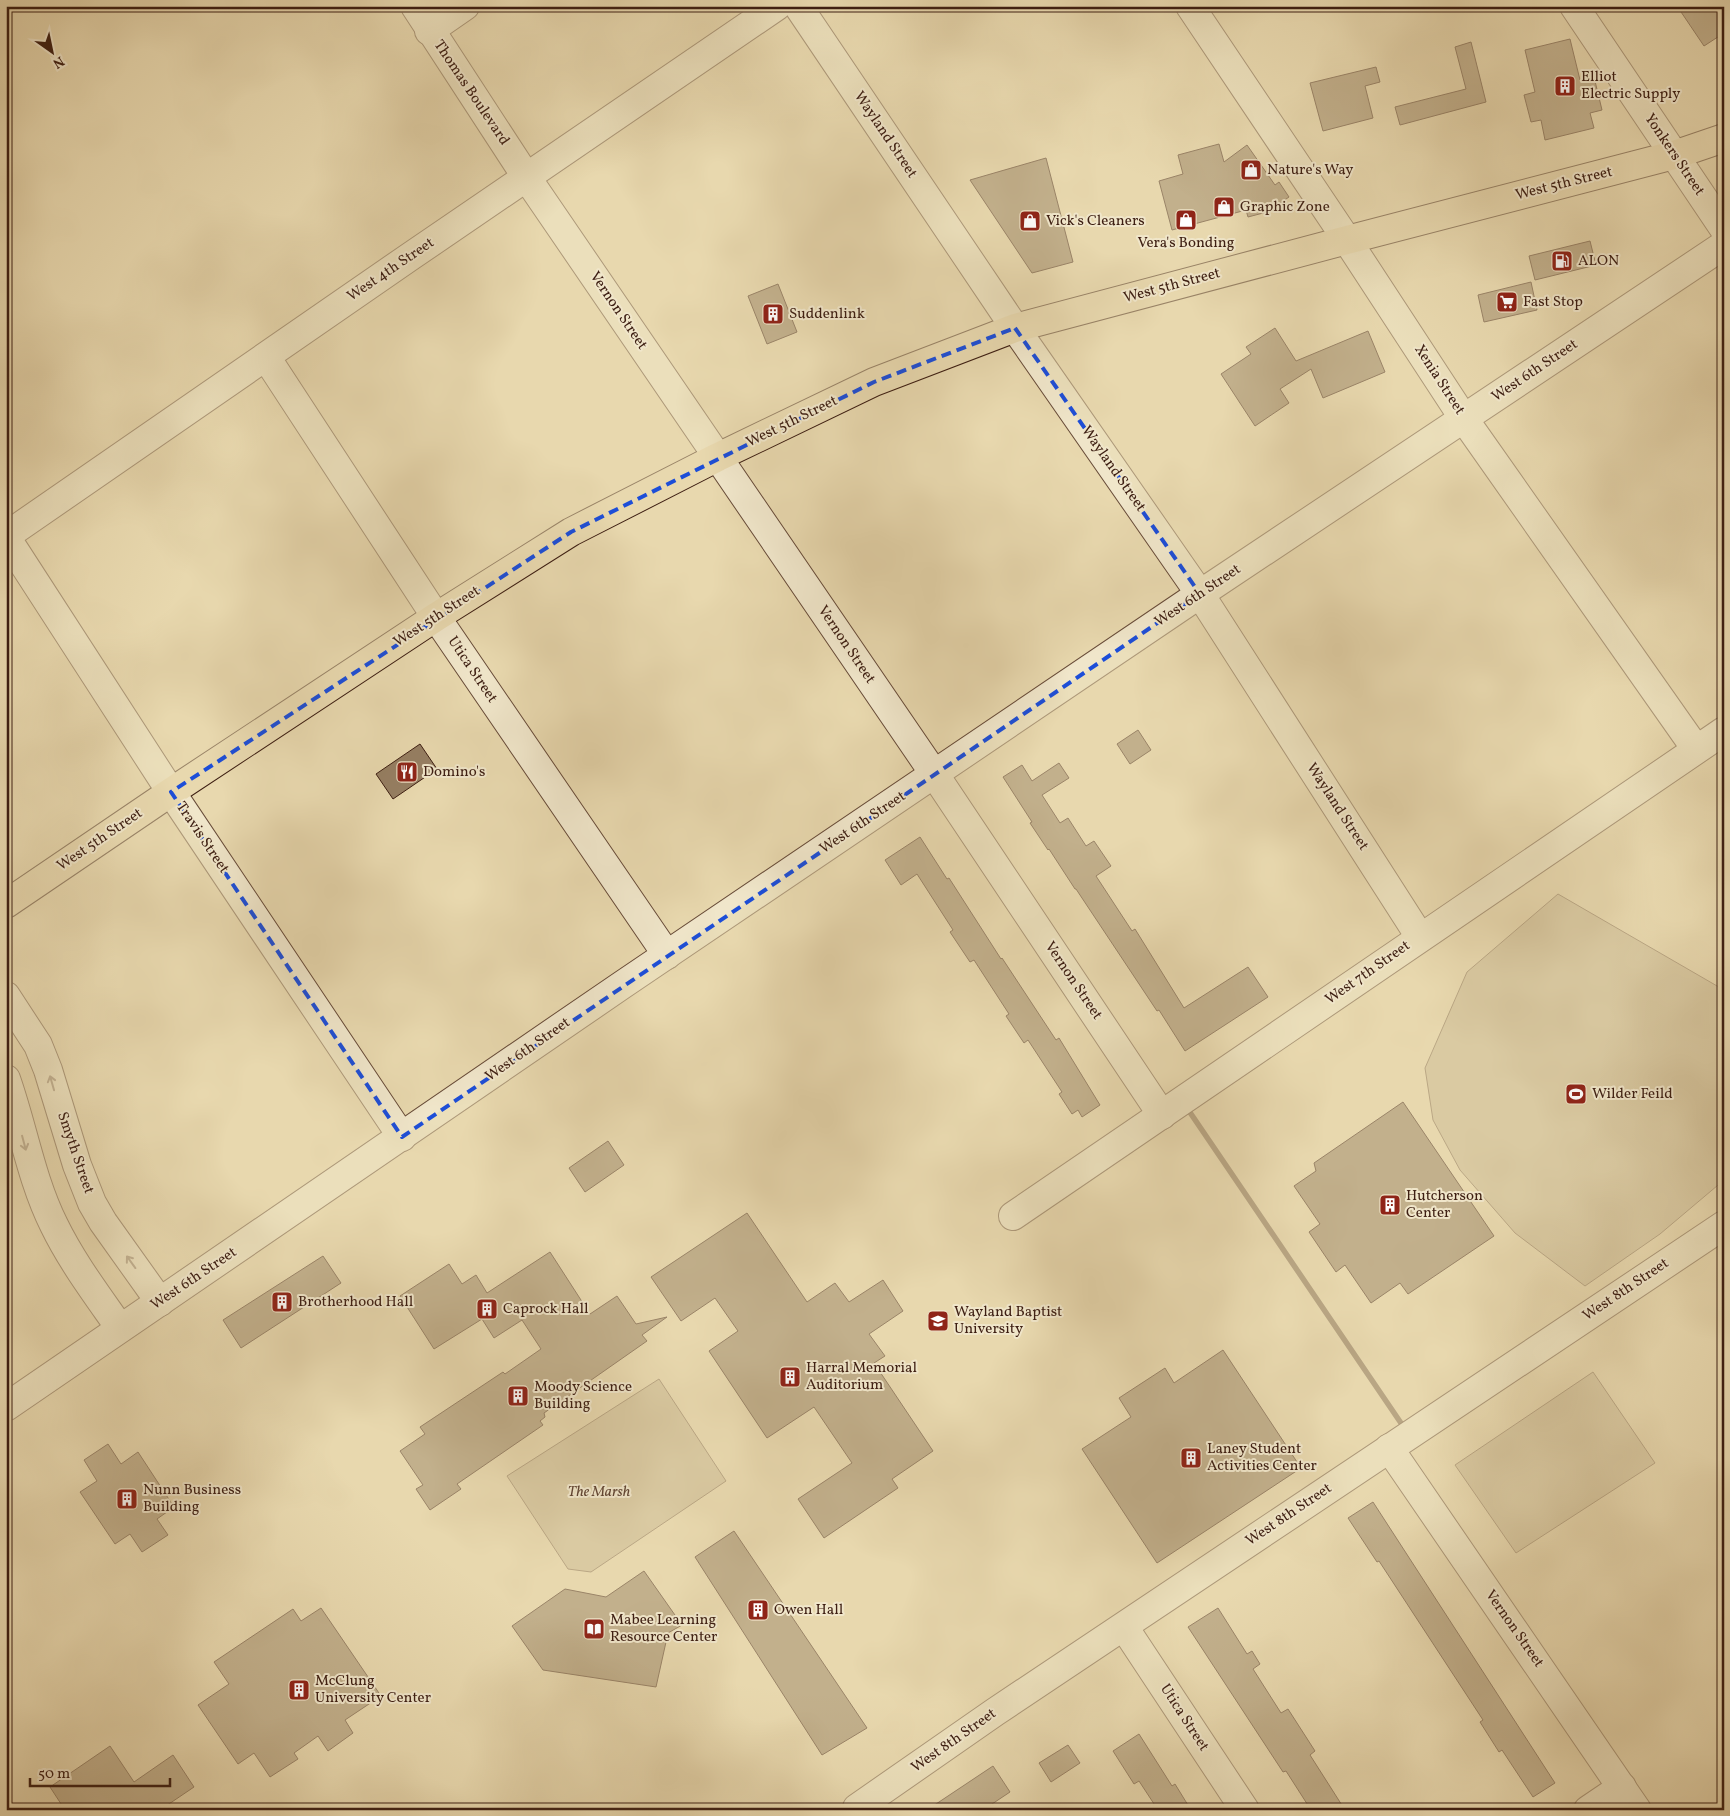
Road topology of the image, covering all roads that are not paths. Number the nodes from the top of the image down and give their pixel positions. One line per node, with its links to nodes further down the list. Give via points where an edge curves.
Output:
1 (415, 6): 7 (street, Thomas Boulevard)
2 (465, 6): 7 (street)
3 (777, 6): 10 (street, West 4th Street)
4 (798, 6): 14 (street, Wayland Street)
5 (1190, 6): 12 (street, Xenia Street)
6 (1574, 6): 9 (street, Yonkers Street)
7 (430, 31): 10 (street, Thomas Boulevard)
8 (1724, 138): 9 (main road, West 5th Street)
9 (1674, 155): 11 (street, Yonkers Street); 12 (main road, West 5th Street)
10 (527, 178): 15 (street, West 4th Street); 17 (street, Vernon Street)
11 (1724, 229)
12 (1347, 240): 14 (main road, West 5th Street); 16 (street, Xenia Street)
13 (1724, 244): 16 (street, West 6th Street)
14 (1015, 328): 17 (main road, West 5th Street, via 874,382); 19 (street, Wayland Street)
15 (266, 357): 18 (street, West 4th Street); 20 (street, Utica Street)
16 (1464, 419): 19 (street, West 6th Street); 22 (street, Xenia Street)
17 (718, 457): 20 (main road, West 5th Street, via 571,532); 23 (street, Vernon Street)
18 (6, 537): 24 (street, Travis Street)
19 (1200, 594): 23 (street, West 6th Street); 26 (street, Wayland Street)
20 (436, 617): 24 (main road, West 5th Street); 27 (street, Utica Street)
21 (1724, 731): 22 (street, West 7th Street)
22 (1696, 749): 26 (street, West 7th Street)
23 (935, 775): 27 (street, West 6th Street); 30 (street, Vernon Street)
24 (171, 792): 25 (main road, West 5th Street); 31 (street, Travis Street)
25 (6, 904)
26 (1420, 937): 30 (street, West 7th Street)
27 (667, 955): 31 (street, West 6th Street)
28 (6, 996): 34 (street, Smyth Street, one-way to 28, via 92,1203 38,1045)
29 (6, 1079): 35 (street, one-way to 35, via 28,1155 53,1224 83,1276)
30 (1162, 1115): 32 (street, West 7th Street)
31 (402, 1136): 34 (street, West 6th Street)
32 (1012, 1216)
33 (1724, 1225): 37 (street, West 8th Street)
34 (160, 1302): 35 (street, West 6th Street)
35 (120, 1328): 36 (street, West 6th Street)
36 (6, 1407)
37 (1389, 1448): 38 (street, West 8th Street); 39 (street, Vernon Street)
38 (1124, 1627): 40 (street, West 8th Street, via 995,1712); 41 (street, Utica Street)
39 (1622, 1786): 42 (street); 43 (street, Vernon Street)
40 (858, 1809)
41 (1245, 1810)
42 (1588, 1810)
43 (1637, 1810)

